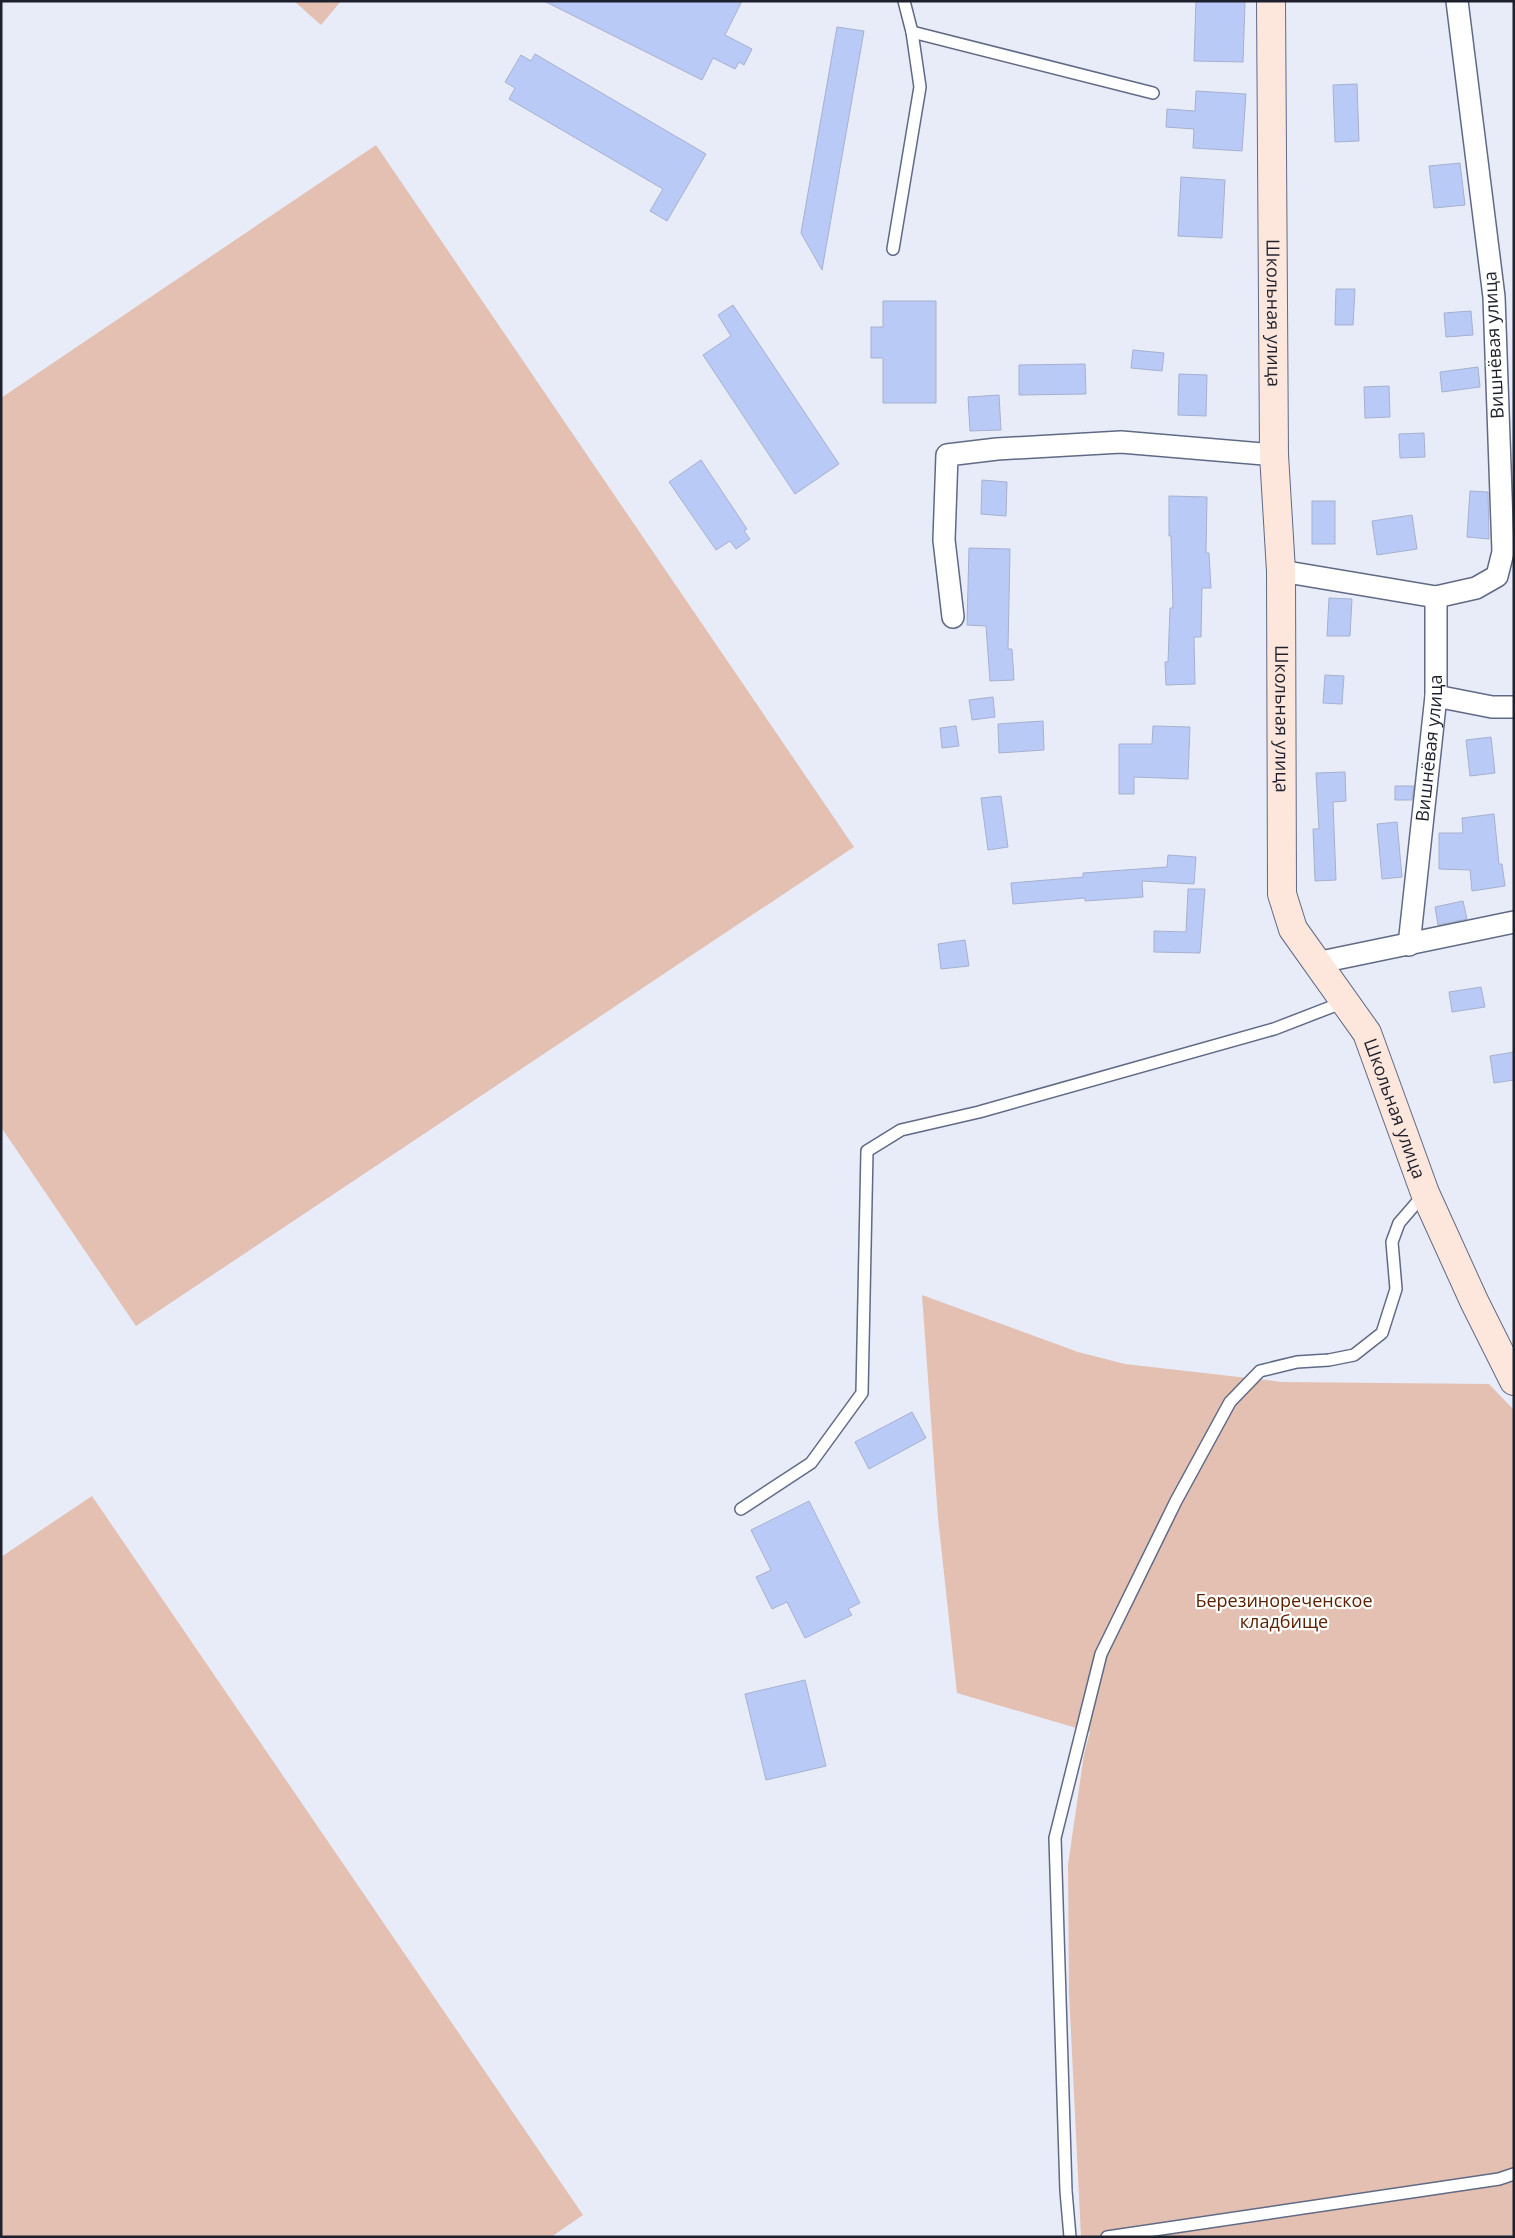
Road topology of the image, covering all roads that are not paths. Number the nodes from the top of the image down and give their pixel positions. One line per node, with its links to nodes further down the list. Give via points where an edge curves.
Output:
1 (904, 1): 4 (lane)
2 (1270, 1): 7 (street, Школьная улица)
3 (1457, 1): 9 (street, Вишнёвая улица, via 1494,296 1503,552 1497,576 1476,588)
4 (912, 32): 5 (lane); 6 (lane, via 920,87)
5 (1153, 93)
6 (893, 249)
7 (1274, 455): 8 (street, Школьная улица); 10 (street, via 1120,442 947,455 944,540)
8 (1280, 571): 9 (street); 15 (street, Школьная улица, via 1282,894 1293,929)
9 (1436, 597): 11 (street, Вишнёвая улица)
10 (953, 617)
11 (1436, 696): 12 (street, via 1492,707); 14 (street, Вишнёвая улица)
12 (1514, 707)
13 (1514, 922): 14 (street)
14 (1409, 944): 15 (street)
15 (1316, 963): 16 (street, Школьная улица)
16 (1344, 1002): 17 (street, Школьная улица, via 1367,1033); 19 (lane, via 1274,1029 979,1112 901,1130 867,1151 862,1393 811,1463)
17 (1426, 1193): 18 (street, Школьная улица); 21 (lane, via 1399,1223 1392,1242 1396,1289 1382,1333 1354,1356 1297,1362 1260,1371 1230,1402 1176,1501 1101,1654 1055,1838)
18 (1514, 1381)
19 (742, 1508)
20 (1514, 2174): 22 (lane, via 1489,2181)
21 (1070, 2237)
22 (1107, 2237)

